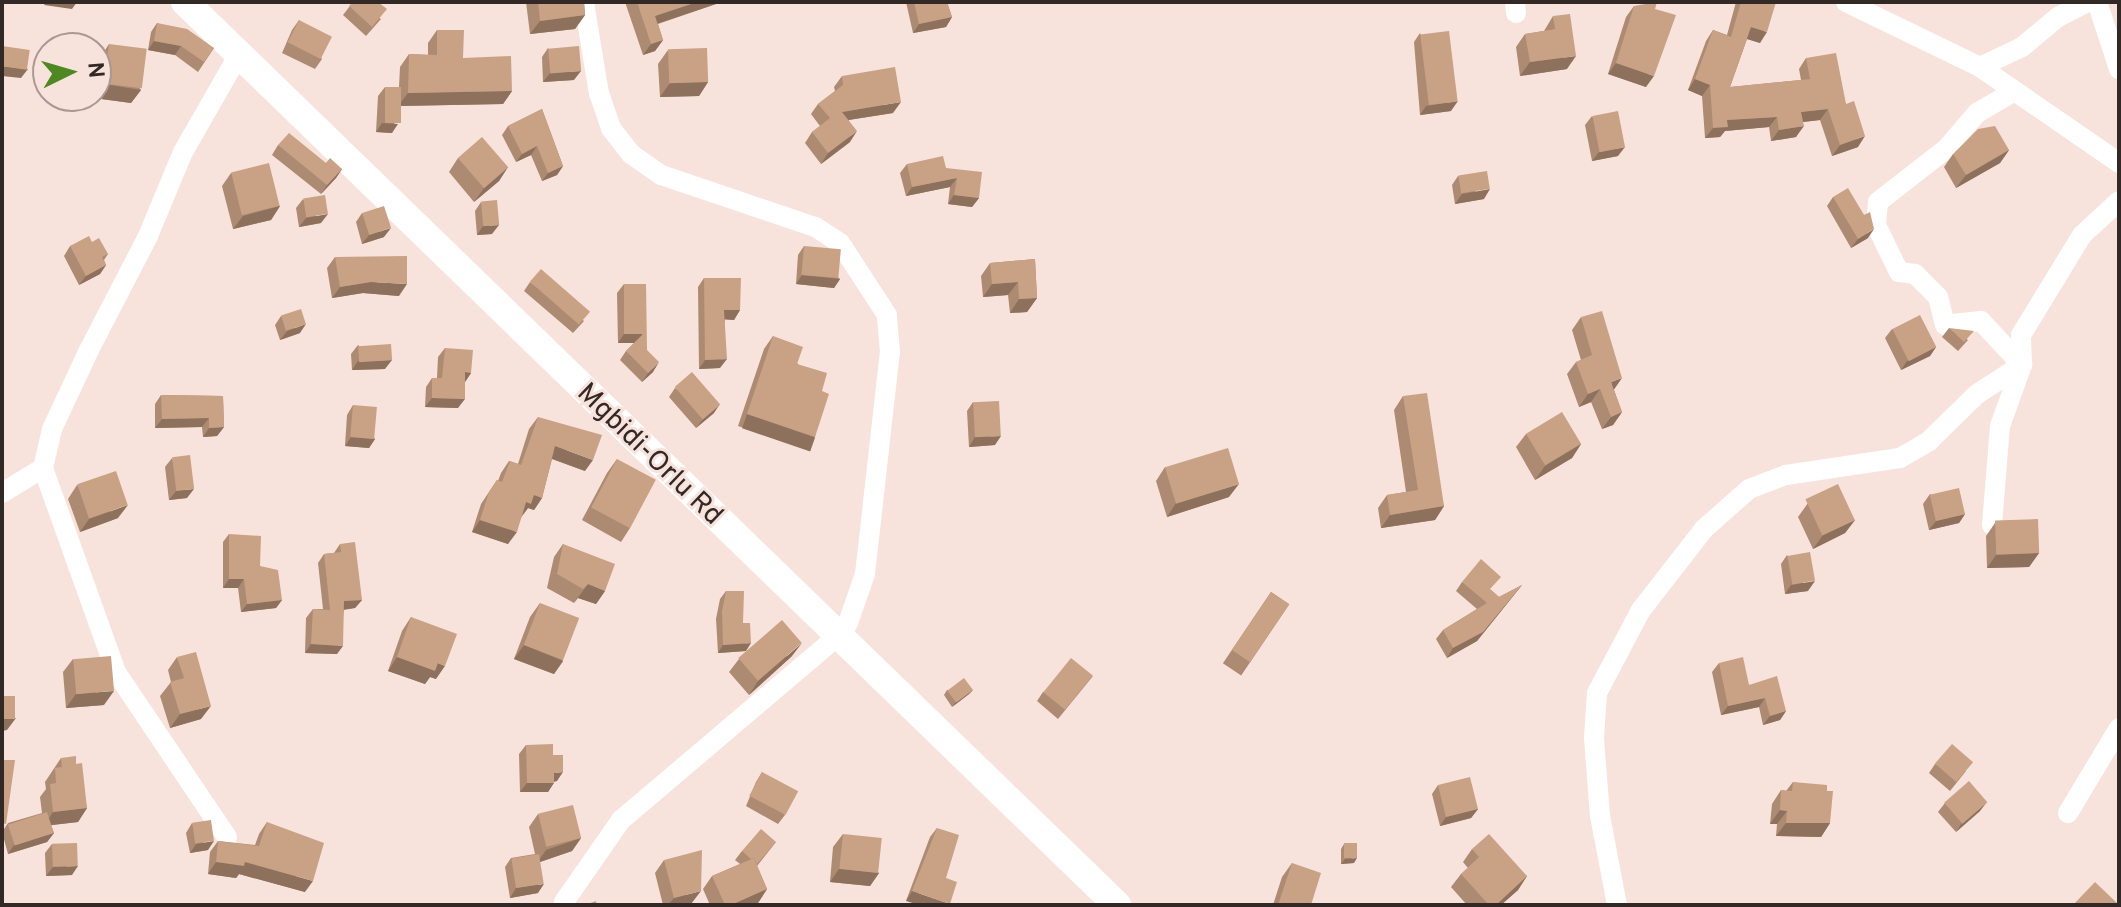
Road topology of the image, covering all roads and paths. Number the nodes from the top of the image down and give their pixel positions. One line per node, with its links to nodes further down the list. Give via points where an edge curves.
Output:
1 (185, 2): 6 (main road, Mgbidi-Orlu Rd)
2 (584, 2): 16 (street, via 599,94 611,128 631,154 661,175 815,227 840,243 887,315 887,395 865,574 860,599)
3 (1846, 2): 7 (street)
4 (2087, 2): 7 (street, via 2058,17 2022,47)
5 (2097, 2): 8 (street)
6 (238, 56): 13 (street, via 183,152 148,236 82,363 52,429); 16 (main road, Mgbidi-Orlu Rd)
7 (1980, 67): 9 (street)
8 (2119, 69)
9 (2013, 92): 10 (street, via 2036,102); 12 (street, via 1977,113 1947,148 1878,202 1876,225 1899,272 1915,274 1938,297 1945,325 1981,321)
10 (2119, 163)
11 (2119, 201): 12 (street, via 2082,235 2021,335)
12 (2022, 365): 15 (street, via 2000,426); 22 (street, via 1900,458 1786,475 1749,489 1704,529 1641,610 1597,693 1594,738 1600,816)
13 (43, 468): 14 (street); 19 (street, via 116,672)
14 (2, 493)
15 (1992, 525)
16 (837, 637): 20 (street, via 621,820); 21 (main road, Mgbidi-Orlu Rd)
17 (2119, 728): 18 (street)
18 (2068, 813)
19 (227, 837)
20 (564, 902)
21 (1108, 903)
22 (1617, 905)

